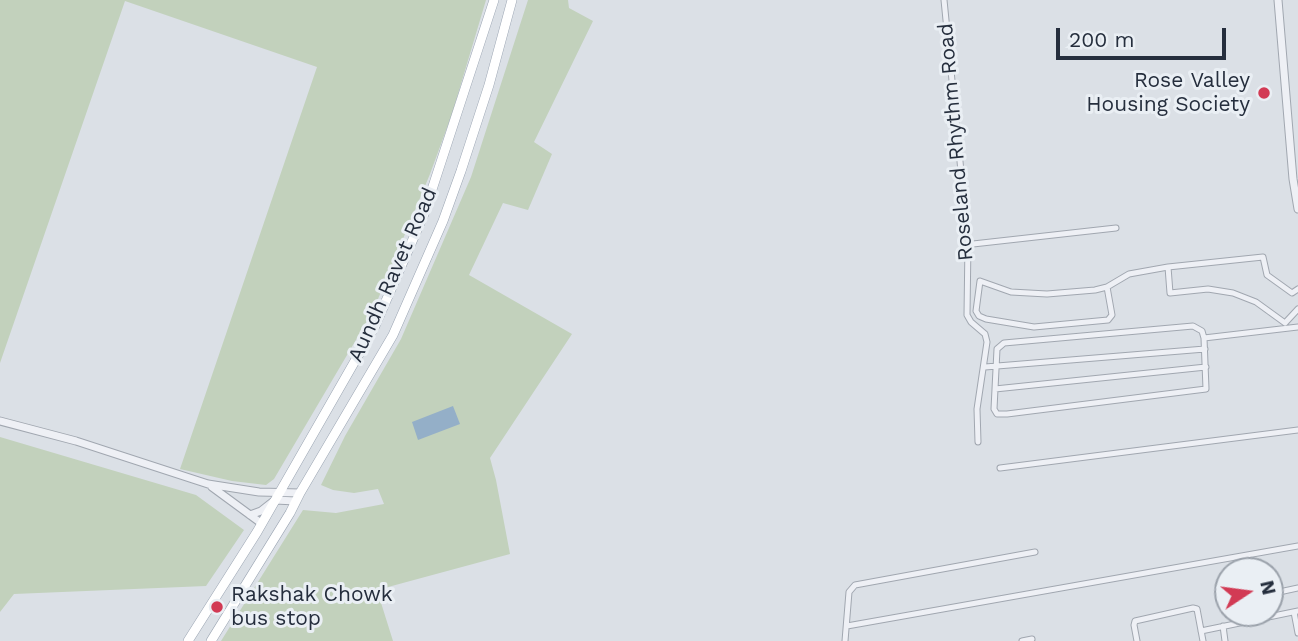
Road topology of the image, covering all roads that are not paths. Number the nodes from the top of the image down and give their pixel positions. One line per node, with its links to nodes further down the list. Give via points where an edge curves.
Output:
1 (494, 0): 26 (main road, Aundh Ravet Road, via 424,214 364,345)
2 (513, 0): 27 (main road, Aundh Ravet Road, via 461,170 422,269 388,345)
3 (944, 0): 7 (street, Roseland Rhythm Road)
4 (1278, 0): 5 (street)
5 (1298, 209)
6 (1116, 228): 7 (street)
7 (968, 242): 17 (street, Roseland Rhythm Road, via 967,315 985,334)
8 (1168, 267): 9 (street, via 1129,274); 11 (street, via 1263,257 1267,275); 13 (street, via 1170,293 1208,289 1233,293 1256,302 1285,323)
9 (1107, 287): 9 (street, via 1112,315 1108,320 1034,327 986,319 976,312 980,281 1011,292 1047,294)
10 (1298, 289): 11 (street)
11 (1292, 293): 12 (street)
12 (1298, 299)
13 (1298, 309)
14 (1298, 327): 15 (street)
15 (1204, 338): 16 (street); 18 (street, via 1193,326 1004,343 997,349)
16 (1205, 349): 18 (street); 19 (street)
17 (985, 367): 18 (street); 23 (street, Roseland Rhythm Road, via 977,409)
18 (997, 367): 20 (street)
19 (1206, 367): 20 (street); 20 (street, via 1206,389 1007,414 996,414)
20 (995, 389)
21 (0, 421): 25 (street)
22 (1298, 430): 24 (street)
23 (978, 442)
24 (1000, 468)
25 (208, 484): 26 (street); 28 (street)
26 (277, 496): 27 (street); 28 (street); 29 (main road, Aundh Ravet Road)
27 (298, 497): 39 (main road, Aundh Ravet Road)
28 (250, 515): 29 (street)
29 (261, 523): 38 (main road, Aundh Ravet Road)
30 (1298, 546): 33 (street)
31 (1035, 552): 33 (street, via 855,585 849,592)
32 (1296, 612): 36 (street)
33 (847, 626): 40 (street)
34 (1219, 627): 35 (street)
35 (1201, 631): 42 (street, via 1193,608 1136,621); 43 (street)
36 (1298, 633)
37 (1032, 639): 41 (street)
38 (188, 641)
39 (211, 641)
40 (845, 641)
41 (1022, 641)
42 (1137, 641)
43 (1203, 641)

